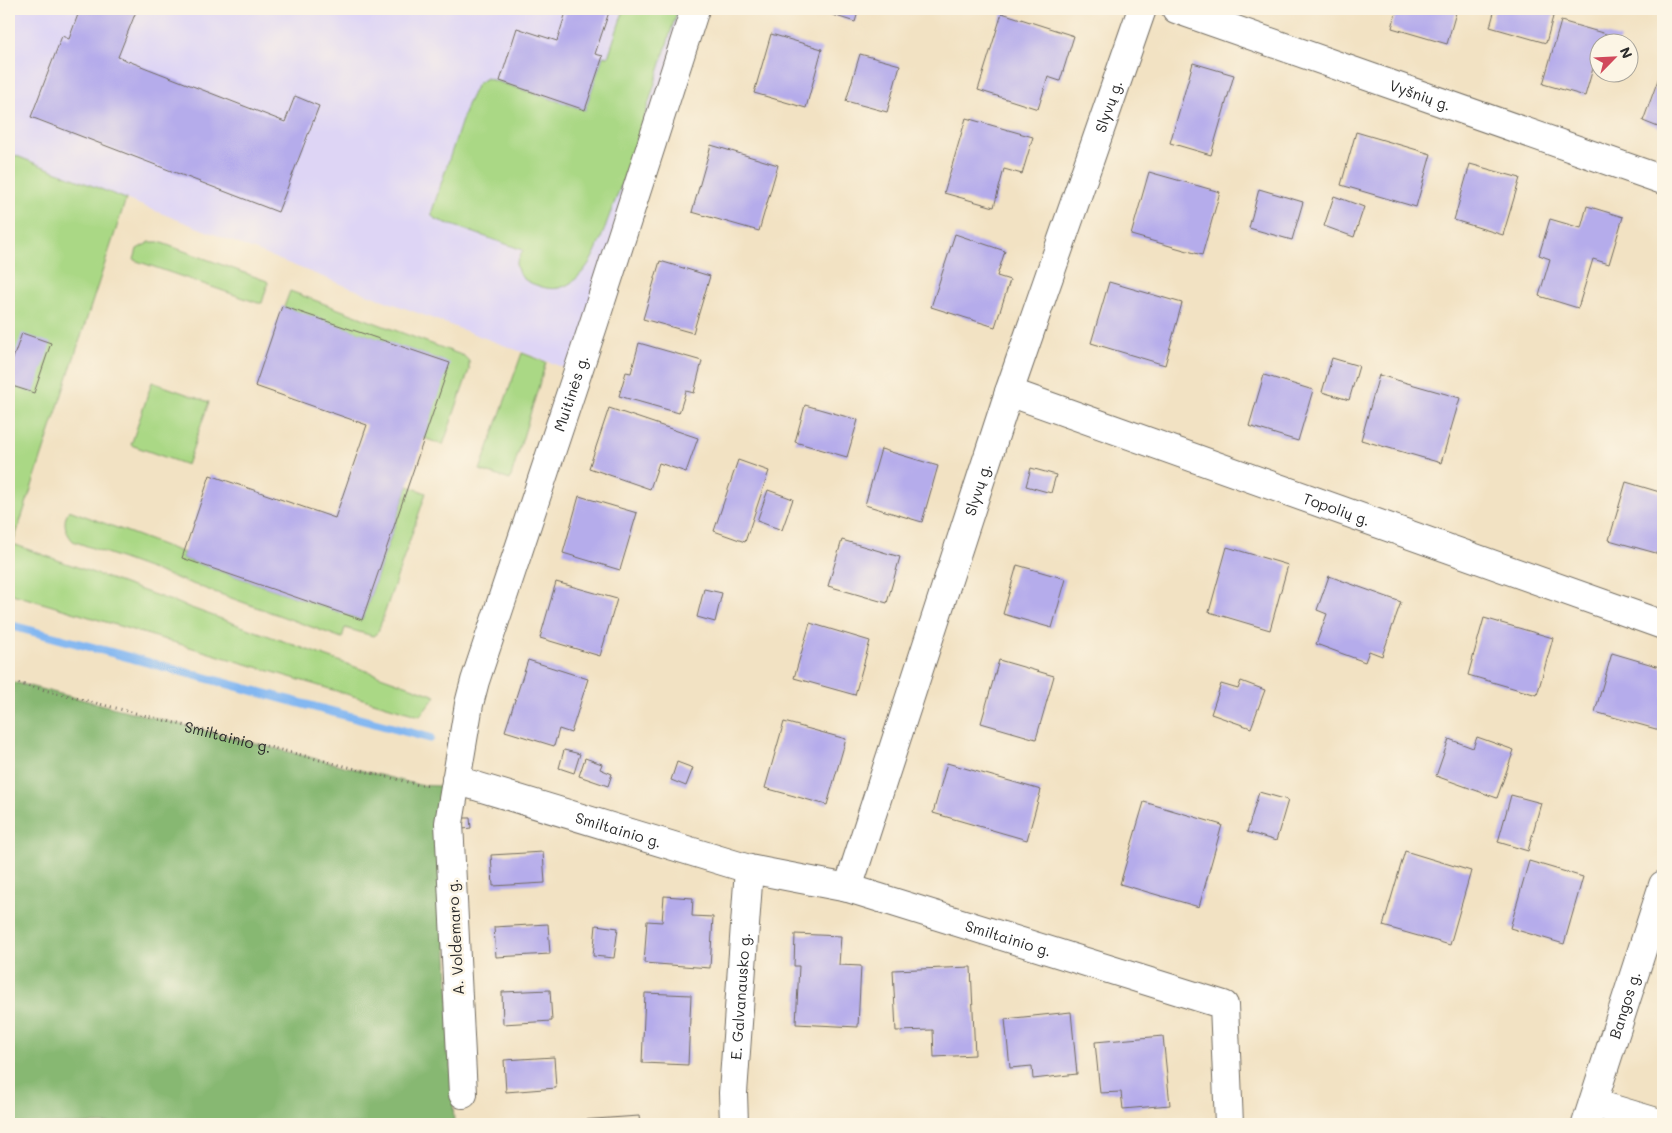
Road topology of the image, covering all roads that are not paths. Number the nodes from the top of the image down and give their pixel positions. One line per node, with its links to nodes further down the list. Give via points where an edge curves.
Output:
1 (695, 9): 7 (street, Muitinės g., via 474,681)
2 (1142, 9): 5 (street, Slyvų g.)
3 (1176, 9): 4 (street, Vyšnių g.)
4 (1663, 180)
5 (1008, 392): 6 (street, Topolių g.); 10 (street, Slyvų g.)
6 (1663, 624)
7 (456, 780): 8 (street, Smiltainio g.); 11 (street, A. Voldemaro g., via 449,824)
8 (749, 869): 10 (street, Smiltainio g.); 13 (street, E. Galvanausko g., via 733,1094)
9 (1663, 885): 12 (street, Bangos g.)
10 (848, 888): 14 (street, Smiltainio g., via 1224,1005)
11 (463, 1094)
12 (1589, 1113): 15 (street)
13 (734, 1124)
14 (1229, 1124)
15 (1663, 1124)

